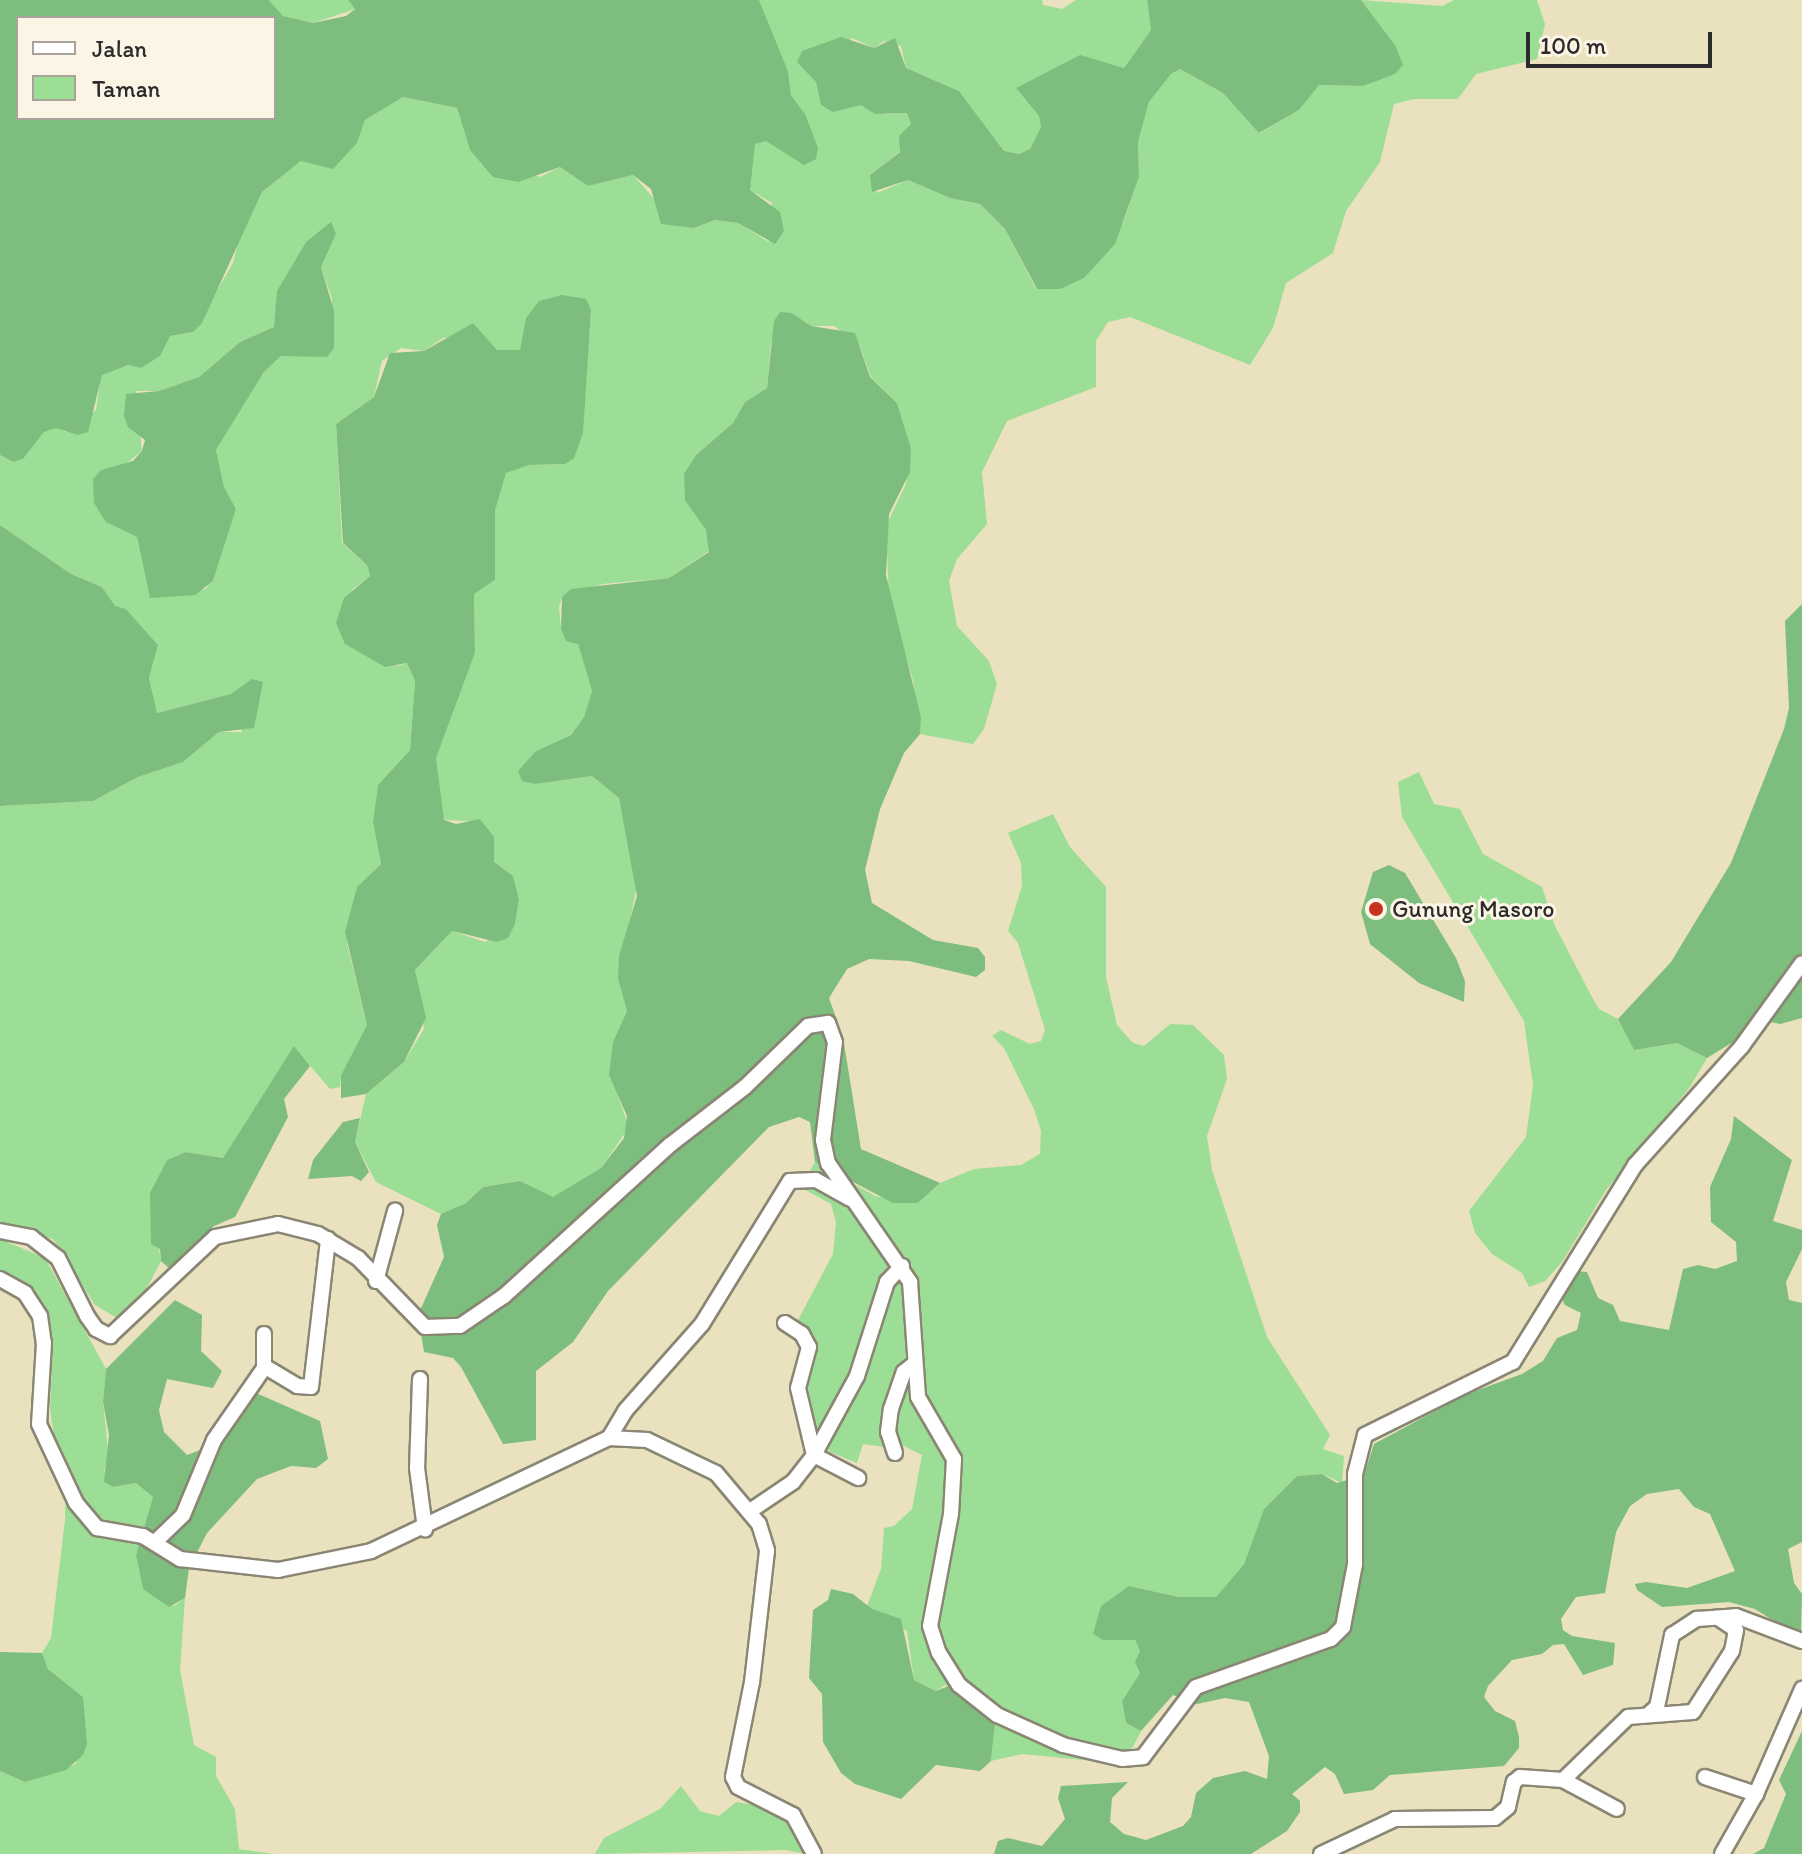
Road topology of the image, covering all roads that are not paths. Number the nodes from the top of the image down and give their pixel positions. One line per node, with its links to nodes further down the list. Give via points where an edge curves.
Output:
1 (1802, 963): 11 (street, via 1742,1046 1635,1165 1513,1362 1365,1435 1355,1474 1355,1564 1343,1627 1331,1639 1196,1687 1143,1757 1122,1759 1063,1745 997,1715 948,1672 930,1626 951,1514 954,1459 921,1409)
2 (857, 1203): 6 (street); 8 (street, via 828,1163 824,1125 835,1042 828,1023 818,1021 471,1321 442,1329 425,1327); 14 (street, via 816,1180 790,1181 702,1324 625,1411)
3 (395, 1211): 8 (street)
4 (0, 1231): 5 (street, via 31,1237 58,1258 87,1316 110,1336 215,1237 278,1224)
5 (328, 1239): 8 (street, via 358,1258); 12 (street, via 311,1387 297,1386)
6 (902, 1266): 11 (street, via 913,1296); 16 (street, via 887,1282 857,1376)
7 (0, 1279): 20 (street, via 25,1293 40,1316 44,1343 39,1424 76,1503 97,1528)
8 (376, 1281)
9 (785, 1323): 16 (street, via 802,1334 809,1347 798,1388)
10 (264, 1334): 12 (street)
11 (914, 1364): 15 (street, via 904,1372 891,1409 888,1432)
12 (264, 1366): 20 (street, via 214,1440 183,1515)
13 (420, 1379): 19 (street, via 417,1468)
14 (609, 1438): 18 (street, via 647,1440 690,1457 725,1481); 19 (street)
15 (895, 1453)
16 (814, 1455): 17 (street); 18 (street, via 793,1482)
17 (858, 1478)
18 (750, 1511): 29 (street, via 767,1551 752,1682 733,1777 738,1787 793,1815)
19 (425, 1529): 20 (street, via 340,1560 278,1570 180,1559)
20 (154, 1543)
21 (1718, 1618): 22 (street, via 1736,1616); 24 (street, via 1697,1619 1672,1635 1657,1707); 24 (street, via 1736,1630 1734,1642 1693,1712 1675,1717)
22 (1802, 1641)
23 (1802, 1689): 27 (street)
24 (1650, 1713): 26 (street, via 1625,1719)
25 (1705, 1777): 27 (street)
26 (1563, 1780): 28 (street); 30 (street, via 1515,1778 1508,1807 1486,1821 1395,1819)
27 (1756, 1794): 31 (street)
28 (1617, 1809)
29 (814, 1854)
30 (1321, 1854)
31 (1722, 1854)

